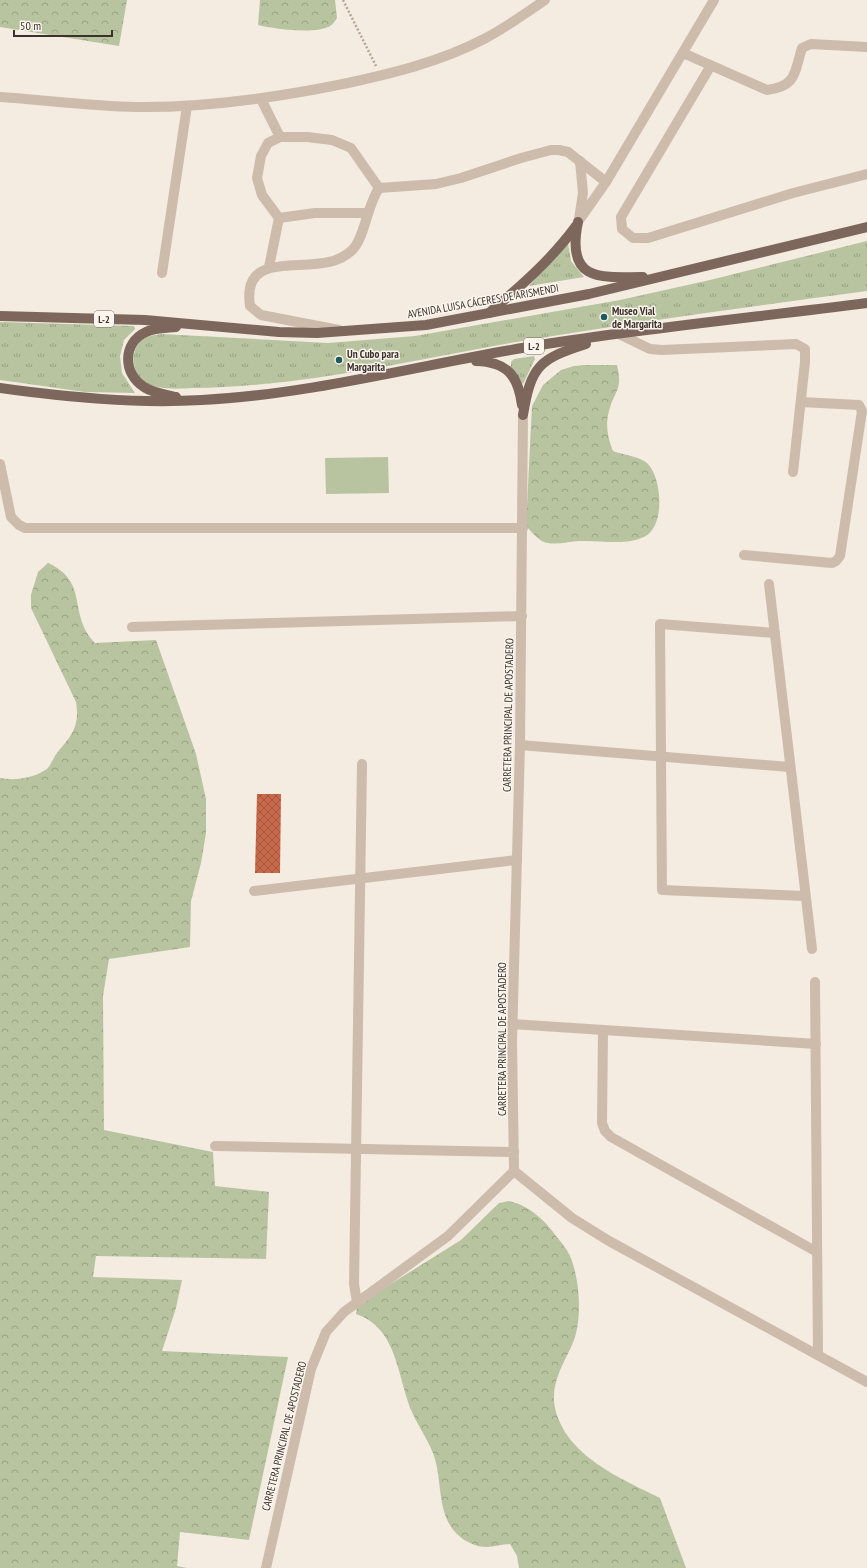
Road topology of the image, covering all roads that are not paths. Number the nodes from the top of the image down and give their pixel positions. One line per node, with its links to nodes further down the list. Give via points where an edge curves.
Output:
1 (545, 0): 7 (street, via 483,40 436,59 381,76)
2 (714, 0): 4 (street)
3 (867, 47): 5 (street, via 811,44 802,48 793,79 782,88 767,90)
4 (682, 53): 5 (street); 12 (street)
5 (710, 67): 11 (street, via 622,217 622,229 633,238 648,238 793,193)
6 (0, 97): 8 (street, via 135,107)
7 (261, 99): 8 (street); 9 (street)
8 (186, 106): 19 (street)
9 (280, 137): 13 (street, via 332,140 351,148); 15 (street, via 268,143 261,156 257,178 262,196)
10 (580, 161): 12 (street); 13 (street, via 568,152 551,150 436,184); 16 (street, via 583,193)
11 (867, 174)
12 (606, 182): 16 (street)
13 (379, 188): 14 (street)
14 (367, 213): 15 (street); 18 (street, via 355,247 339,259 318,264)
15 (279, 218): 18 (street)
16 (578, 222): 20 (main road, via 574,242 575,255 584,268 594,275); 22 (main road, via 542,267)
17 (867, 227): 20 (main road, AVENIDA LUISA CÁCERES DE ARISMENDI / L-2)
18 (269, 267): 25 (street, via 254,276 248,293 250,306 261,315)
19 (162, 273)
20 (664, 276): 22 (main road, AVENIDA LUISA CÁCERES DE ARISMENDI / L-2)
21 (867, 303): 26 (main road, L-2)
22 (488, 314): 25 (main road, AVENIDA LUISA CÁCERES DE ARISMENDI / L-2, via 426,325)
23 (0, 316): 24 (main road, AVENIDA LUISA CÁCERES DE ARISMENDI / L-2, via 145,320)
24 (208, 325): 25 (main road, AVENIDA LUISA CÁCERES DE ARISMENDI / L-2, via 279,332); 29 (main road, via 163,328 146,332 136,339 129,349 127,360 135,380 144,387 176,397)
25 (349, 332)
26 (615, 335): 27 (main road, L-2); 30 (street, via 650,349 662,350 796,344 805,349); 31 (main road, via 568,349 540,365 528,387)
27 (459, 361): 29 (main road, L-2, via 276,393); 31 (main road, via 484,361 505,368 514,377 520,391)
28 (0, 388): 29 (main road, L-2, via 75,398)
29 (202, 400)
30 (800, 402): 33 (street); 35 (street, via 859,405 862,411 840,556 832,563)
31 (523, 414): 34 (street, CARRETERA PRINCIPAL DE APOSTADERO)
32 (0, 464): 34 (street, via 11,517 19,525 30,529)
33 (793, 472)
34 (523, 528): 37 (street, CARRETERA PRINCIPAL DE APOSTADERO)
35 (744, 555)
36 (769, 584): 39 (street)
37 (522, 616): 38 (street); 40 (street, CARRETERA PRINCIPAL DE APOSTADERO)
38 (132, 626)
39 (775, 633): 41 (street, via 660,624); 43 (street)
40 (520, 745): 41 (street); 44 (street, CARRETERA PRINCIPAL DE APOSTADERO)
41 (661, 756): 43 (street); 47 (street, via 662,890)
42 (362, 764): 45 (street)
43 (789, 767): 47 (street)
44 (517, 860): 45 (street); 50 (street, CARRETERA PRINCIPAL DE APOSTADERO)
45 (360, 878): 46 (street); 54 (street)
46 (254, 891)
47 (805, 896): 48 (street)
48 (812, 949)
49 (815, 982): 52 (street)
50 (512, 1024): 51 (street); 55 (street, CARRETERA PRINCIPAL DE APOSTADERO)
51 (602, 1030): 52 (street); 57 (street, via 602,1123 605,1131 611,1137)
52 (816, 1044): 57 (street)
53 (215, 1146): 54 (street)
54 (356, 1149): 55 (street); 58 (street, via 354,1284)
55 (514, 1152): 56 (street, CARRETERA PRINCIPAL DE APOSTADERO)
56 (514, 1171): 58 (street, CARRETERA PRINCIPAL DE APOSTADERO, via 448,1236); 59 (street, via 572,1218 609,1241)
57 (817, 1252): 59 (street)
58 (357, 1302): 61 (street, CARRETERA PRINCIPAL DE APOSTADERO, via 326,1332 311,1369)
59 (818, 1354): 60 (street)
60 (867, 1382)
61 (266, 1568)

